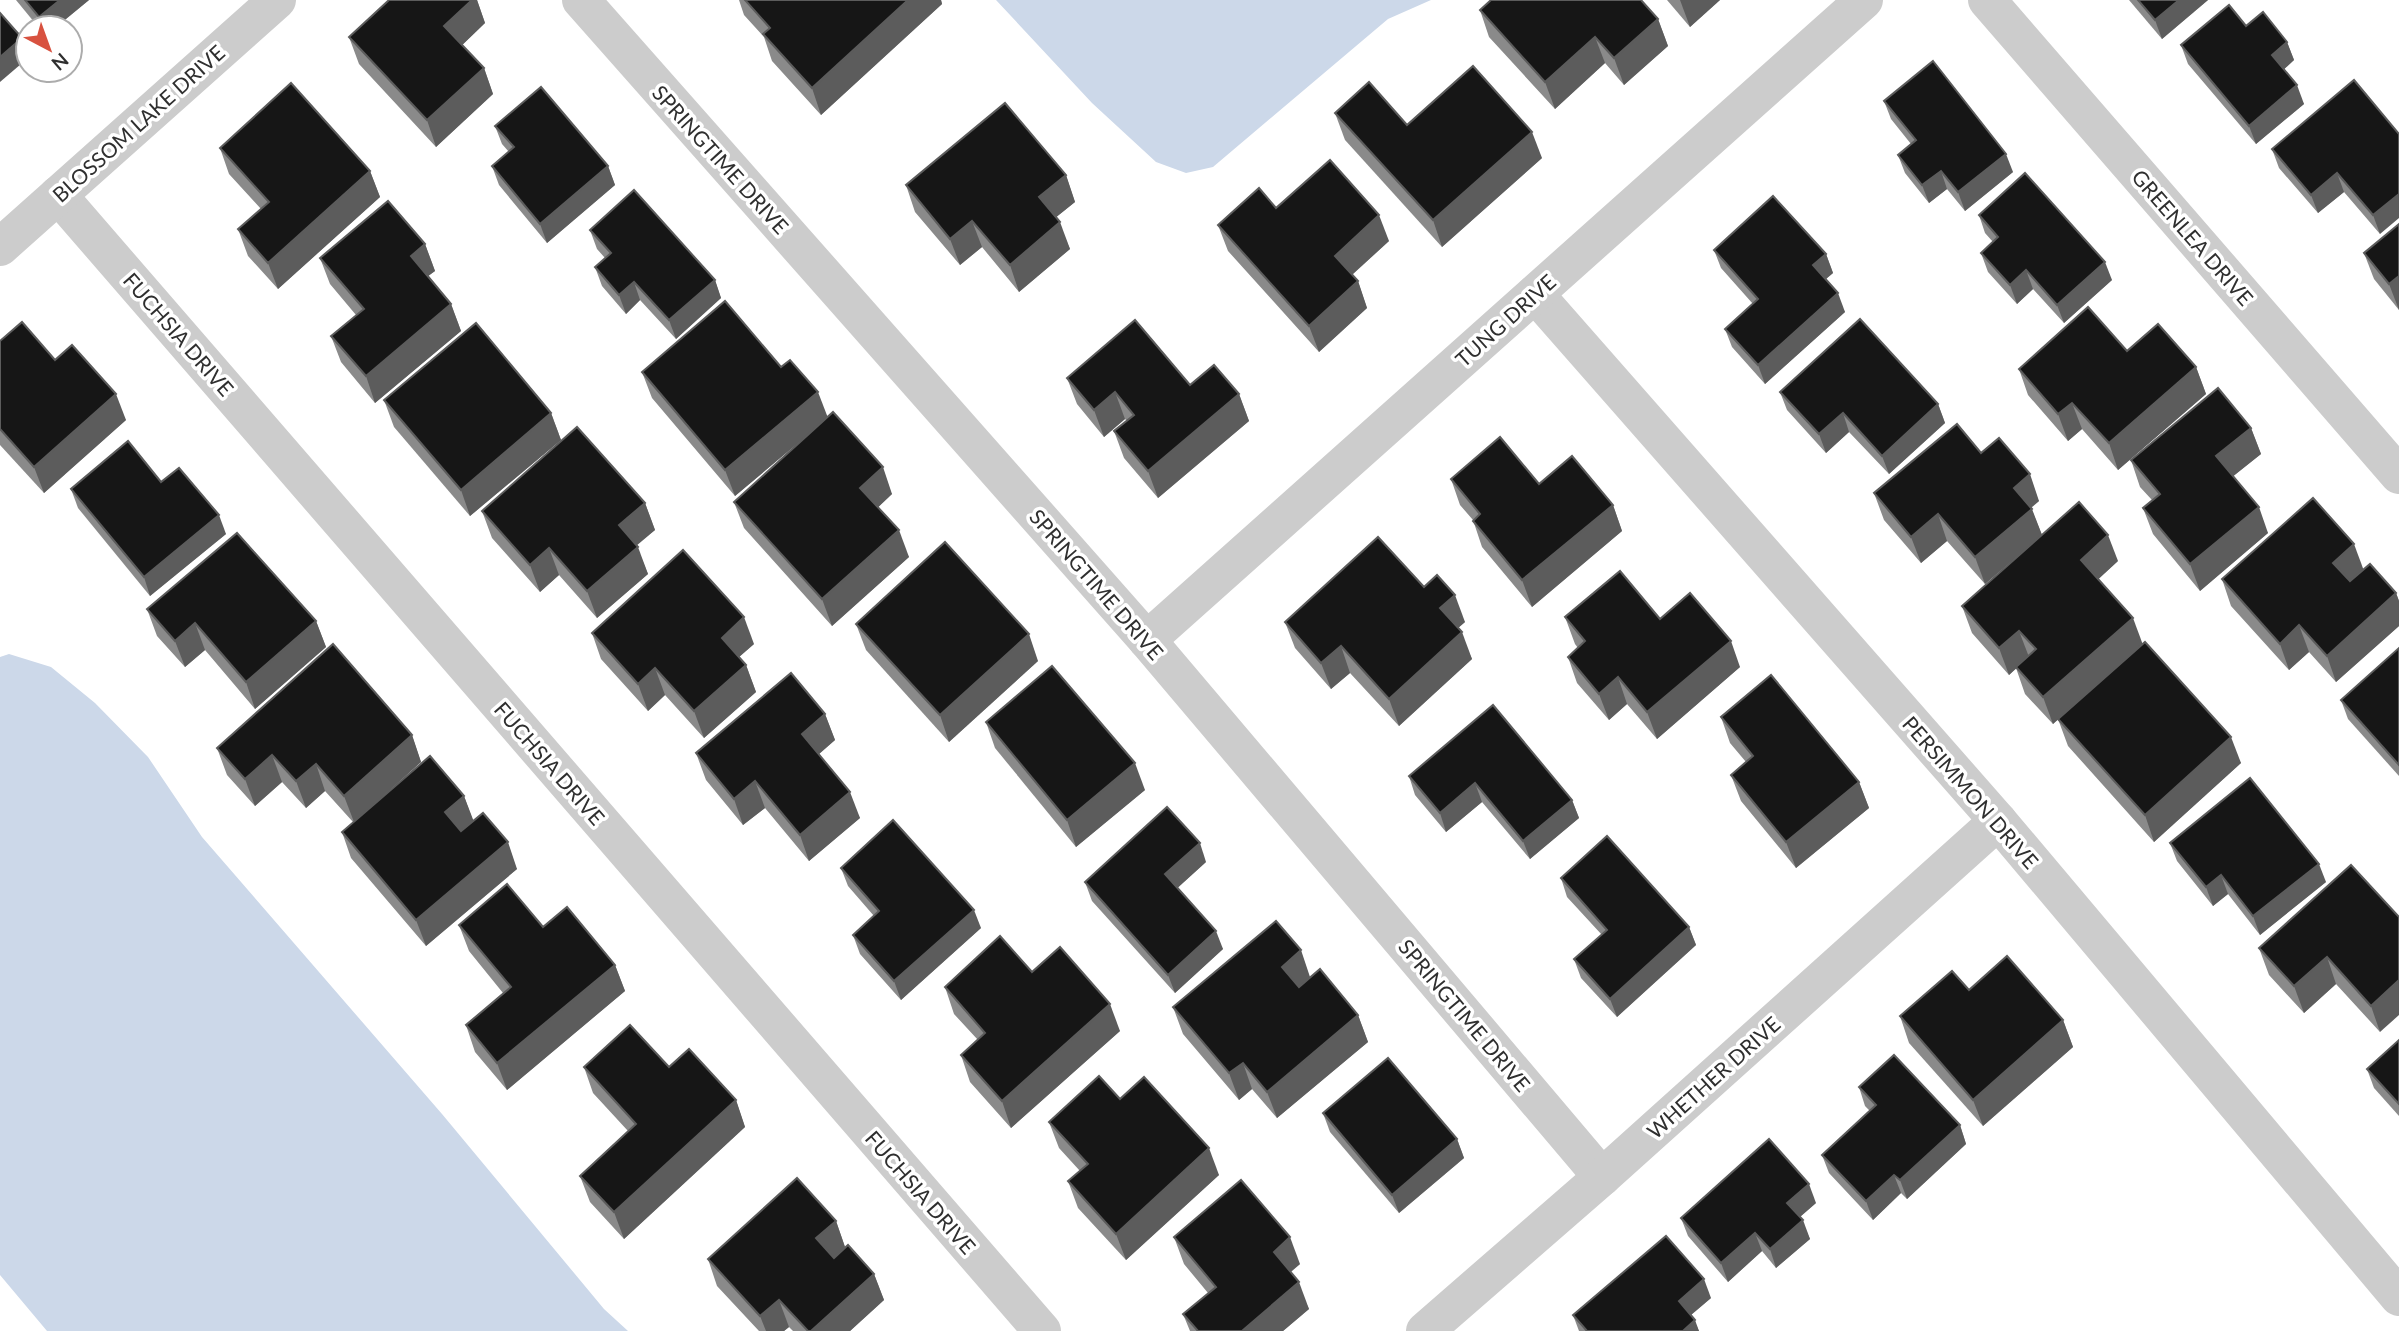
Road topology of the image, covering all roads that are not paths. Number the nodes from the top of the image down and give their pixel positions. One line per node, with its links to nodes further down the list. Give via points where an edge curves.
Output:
1 (277, 0): 5 (street, BLOSSOM LAKE DRIVE)
2 (581, 0): 9 (street, SPRINGTIME DRIVE)
3 (1864, 0): 7 (street, TUNG DRIVE)
4 (1987, 0): 8 (street, GREENLEA DRIVE)
5 (58, 195): 6 (street, BLOSSOM LAKE DRIVE); 13 (street, FUCHSIA DRIVE)
6 (0, 247)
7 (1535, 293): 9 (street, TUNG DRIVE); 10 (street, PERSIMMON DRIVE)
8 (2399, 475)
9 (1147, 640): 11 (street, SPRINGTIME DRIVE)
10 (1998, 821): 11 (street, WHETHER DRIVE); 12 (street, PERSIMMON DRIVE)
11 (1602, 1177): 14 (street, WHETHER DRIVE)
12 (2399, 1297)
13 (1042, 1331)
14 (1425, 1331)

